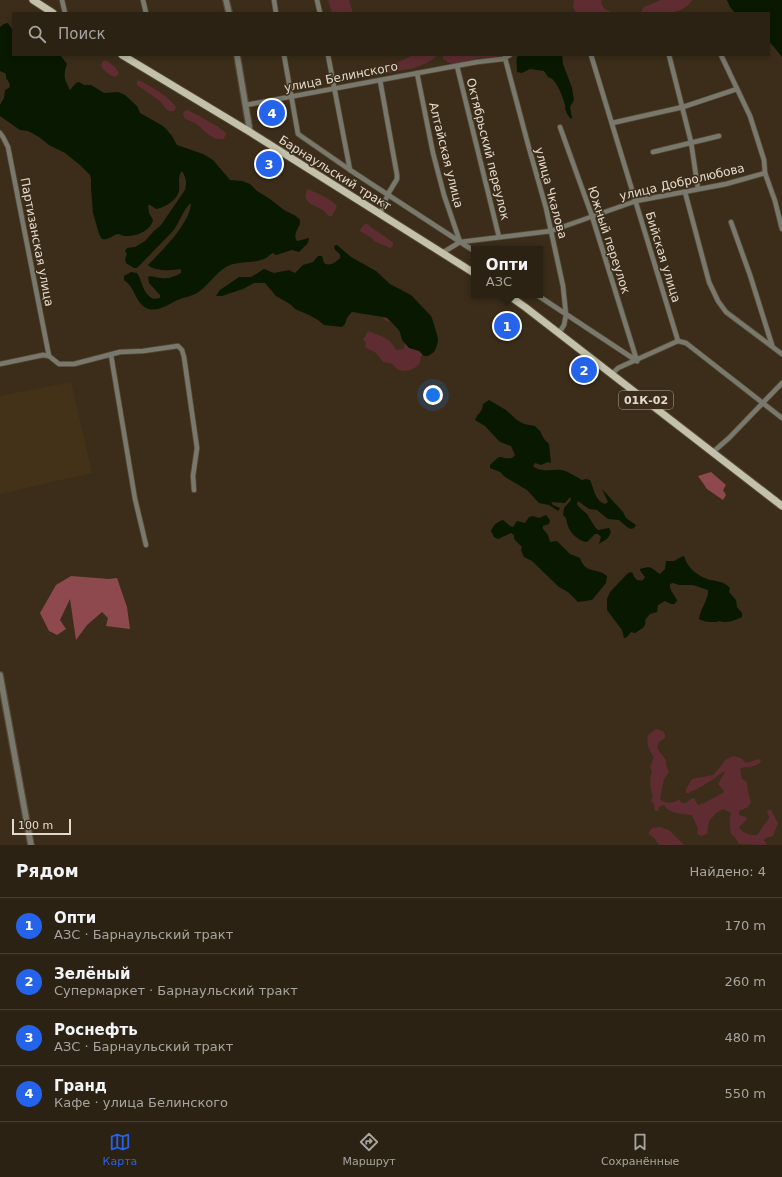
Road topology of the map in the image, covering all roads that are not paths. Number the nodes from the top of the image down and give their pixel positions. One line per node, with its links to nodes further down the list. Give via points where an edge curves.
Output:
1 (33, 0): 7 (main road)
2 (62, 0): 8 (street)
3 (143, 0): 9 (street)
4 (226, 0): 10 (street)
5 (274, 0): 11 (street)
6 (317, 0): 12 (street)
7 (51, 12)
8 (64, 12)
9 (146, 12)
10 (229, 12)
11 (276, 12)
12 (320, 12)
13 (124, 56): 32 (main road, Барнаульский тракт)
14 (237, 56): 28 (street)
15 (284, 56): 27 (street)
16 (328, 56): 25 (street)
17 (508, 56): 21 (street, улица Белинского)
18 (591, 56): 30 (street, Бийская улица)
19 (669, 56): 29 (street)
20 (721, 56): 26 (street)
21 (505, 58): 22 (street, улица Белинского); 47 (street, улица Чкалова)
22 (457, 66): 23 (street, улица Белинского); 48 (street, Октябрьский переулок)
23 (417, 73): 24 (street, улица Белинского); 49 (street, Алтайская улица, via 433,153)
24 (380, 80): 25 (street, улица Белинского); 41 (street, via 397,175)
25 (335, 88): 27 (street, улица Белинского); 37 (street)
26 (737, 89): 29 (street); 38 (street, via 750,116 764,160)
27 (292, 97): 28 (street, улица Белинского); 37 (street, via 298,134)
28 (246, 105): 32 (street)
29 (683, 107): 30 (street); 35 (street)
30 (612, 123): 42 (street, Бийская улица)
31 (560, 127): 44 (street, Южный переулок)
32 (250, 132): 43 (main road, Барнаульский тракт)
33 (0, 133): 61 (street, Партизанская улица, via 8,147)
34 (719, 136): 35 (street)
35 (691, 142): 36 (street); 39 (street)
36 (652, 152)
37 (350, 170): 41 (street)
38 (765, 173): 39 (street, улица Добролюбова); 46 (street)
39 (698, 189): 40 (street, улица Добролюбова)
40 (685, 192): 42 (street, улица Добролюбова); 58 (street, via 709,282 718,301 726,312)
41 (388, 194): 43 (street); 49 (street)
42 (636, 201): 44 (street, улица Добролюбова); 57 (street, Бийская улица)
43 (380, 214): 51 (main road, Барнаульский тракт)
44 (592, 216): 47 (street, улица Добролюбова); 62 (street, Южный переулок)
45 (731, 222): 58 (street)
46 (782, 229)
47 (551, 231): 48 (street, улица Добролюбова); 55 (street, улица Чкалова, via 564,286)
48 (499, 237): 49 (street, улица Добролюбова)
49 (460, 242): 50 (street); 51 (street, улица Добролюбова)
50 (471, 249)
51 (442, 253): 52 (main road, Барнаульский тракт)
52 (471, 271)
53 (512, 298): 56 (main road, 01К-02)
54 (541, 298): 55 (street)
55 (566, 315): 56 (street, улица Чкалова); 62 (street)
56 (559, 333): 64 (main road, 01К-02)
57 (678, 341): 62 (street); 66 (street, via 686,343)
58 (772, 345): 59 (street)
59 (782, 354)
60 (111, 355): 61 (street, via 74,364 59,364); 69 (street, via 178,346 182,350 197,448); 71 (street, via 135,499)
61 (49, 356): 63 (street)
62 (637, 361): 64 (street, via 618,368)
63 (0, 364)
64 (612, 374): 68 (main road, 01К-02)
65 (782, 383): 66 (street)
66 (764, 402): 67 (street); 68 (street)
67 (782, 418)
68 (713, 452): 70 (main road, 01К-02)
69 (194, 490)
70 (782, 506)
71 (146, 545)
72 (0, 674): 73 (street)
73 (31, 845)

